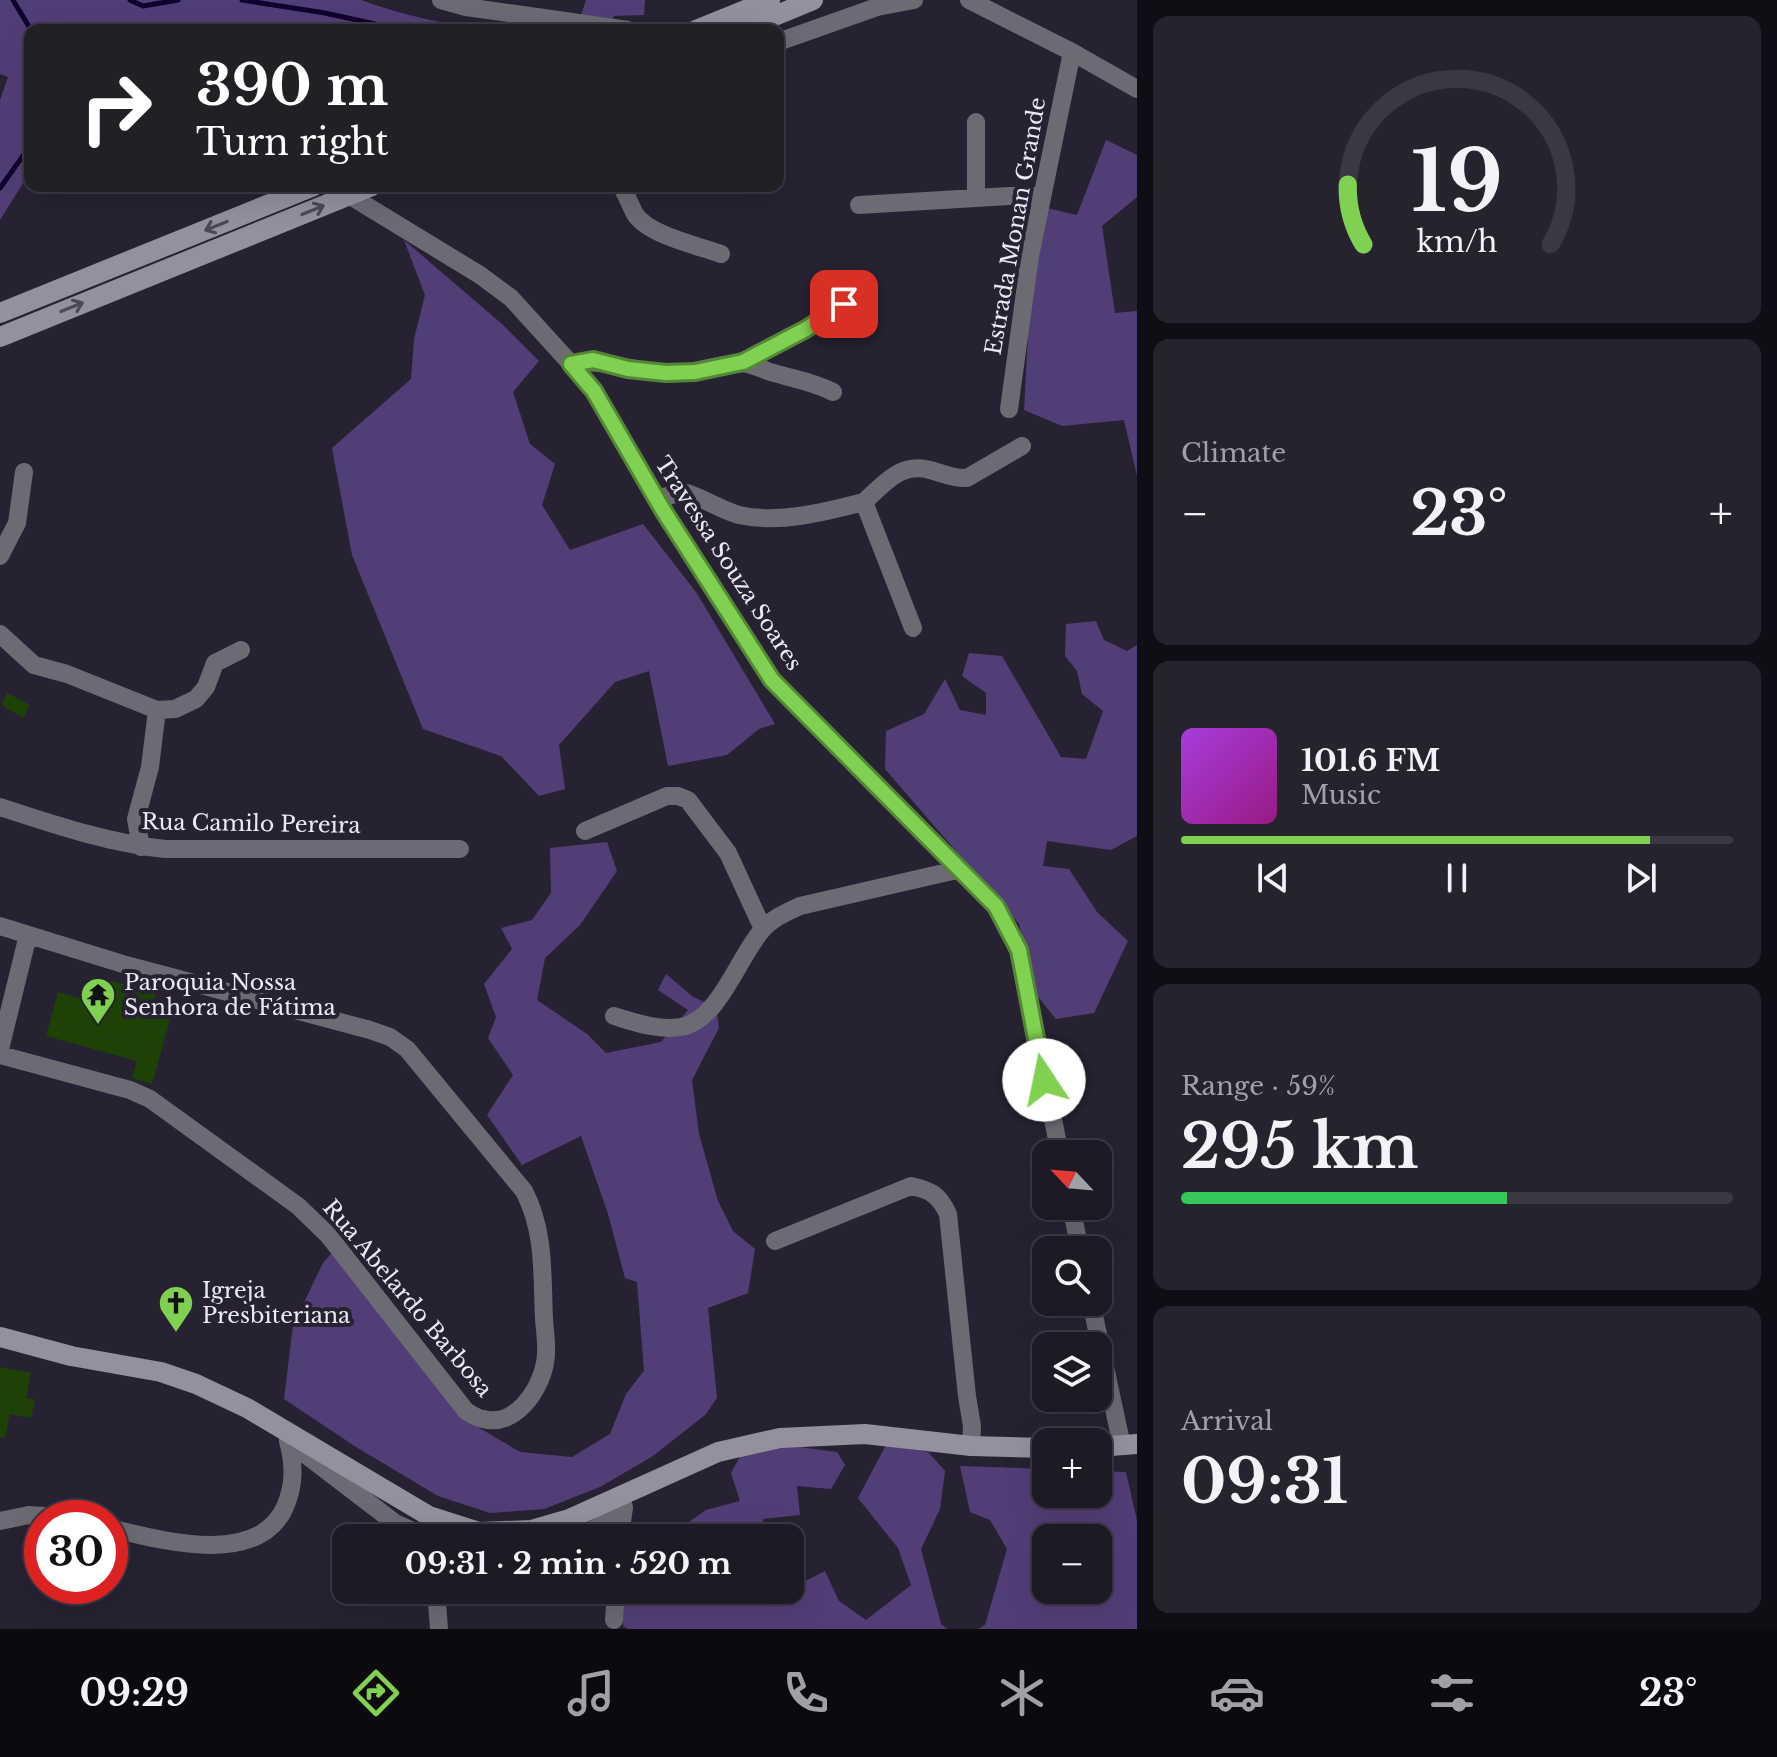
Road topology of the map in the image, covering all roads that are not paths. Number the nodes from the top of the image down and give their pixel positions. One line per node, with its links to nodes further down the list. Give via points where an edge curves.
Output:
1 (441, 0): 6 (street)
2 (770, 0): 7 (main road)
3 (813, 0): 8 (main road)
4 (914, 0): 9 (street, via 877,7)
5 (969, 0): 10 (street)
6 (586, 24)
7 (711, 24)
8 (755, 24)
9 (784, 40)
10 (1072, 52): 11 (street); 17 (street, Estrada Monan Grande)
11 (1137, 89)
12 (976, 122): 18 (street)
13 (299, 192): 22 (main road, one-way to 22)
14 (339, 192): 23 (main road, one-way to 14)
15 (343, 192): 25 (street, Travessa Souza Soares, via 511,298)
16 (624, 192): 20 (street, via 644,224)
17 (1041, 196): 18 (street); 27 (street, Estrada Monan Grande)
18 (976, 198): 19 (street)
19 (859, 205)
20 (721, 254)
21 (863, 292): 24 (lane)
22 (0, 313)
23 (0, 337)
24 (743, 362): 25 (street, via 666,373 593,360); 26 (street)
25 (571, 364): 30 (street, Travessa Souza Soares, via 594,391)
26 (833, 392)
27 (1009, 409)
28 (1022, 446): 31 (street, via 967,478 906,468)
29 (24, 472): 32 (street, via 17,523)
30 (657, 499): 31 (street, via 687,493 759,518); 41 (street, Travessa Souza Soares, via 772,680)
31 (864, 502): 33 (street)
32 (0, 556)
33 (913, 628)
34 (0, 634): 36 (street, via 34,665)
35 (241, 650): 36 (street, via 215,663 196,699)
36 (157, 710): 39 (street, via 136,819)
37 (0, 807): 39 (street, Rua Camilo Pereira)
38 (585, 831): 43 (street, via 667,796 688,800 728,853)
39 (141, 847): 40 (street, Rua Camilo Pereira)
40 (460, 849)
41 (961, 869): 43 (street, via 800,906); 47 (street, Travessa Souza Soares, via 996,906 1019,950)
42 (0, 926): 44 (street)
43 (763, 929): 45 (street, via 697,1022 680,1028)
44 (28, 935): 46 (street); 46 (street, Rua Abelardo Barbosa, via 370,1030 407,1049 534,1210 547,1359 539,1386 520,1408 500,1420 466,1411 328,1235 298,1206 170,1111 130,1090)
45 (614, 1016)
46 (0, 1052)
47 (1057, 1140)
48 (775, 1241): 54 (street, via 911,1186 940,1197 948,1214)
49 (1095, 1316): 53 (street)
50 (0, 1337): 51 (main road, via 161,1372)
51 (265, 1419): 52 (street); 56 (main road, via 429,1516 479,1532 531,1530)
52 (288, 1441): 59 (street); 62 (street, via 294,1465 288,1498 265,1534 209,1545)
53 (1129, 1445)
54 (971, 1446): 55 (main road); 56 (main road, via 865,1434 780,1438 718,1452)
55 (1032, 1448)
56 (625, 1503): 60 (street); 61 (street)
57 (24, 1516): 58 (street)
58 (0, 1521)
59 (391, 1524)
60 (597, 1524)
61 (622, 1524)
62 (128, 1532)
63 (437, 1604): 66 (street)
64 (615, 1604): 65 (street)
65 (614, 1620)
66 (439, 1629)

